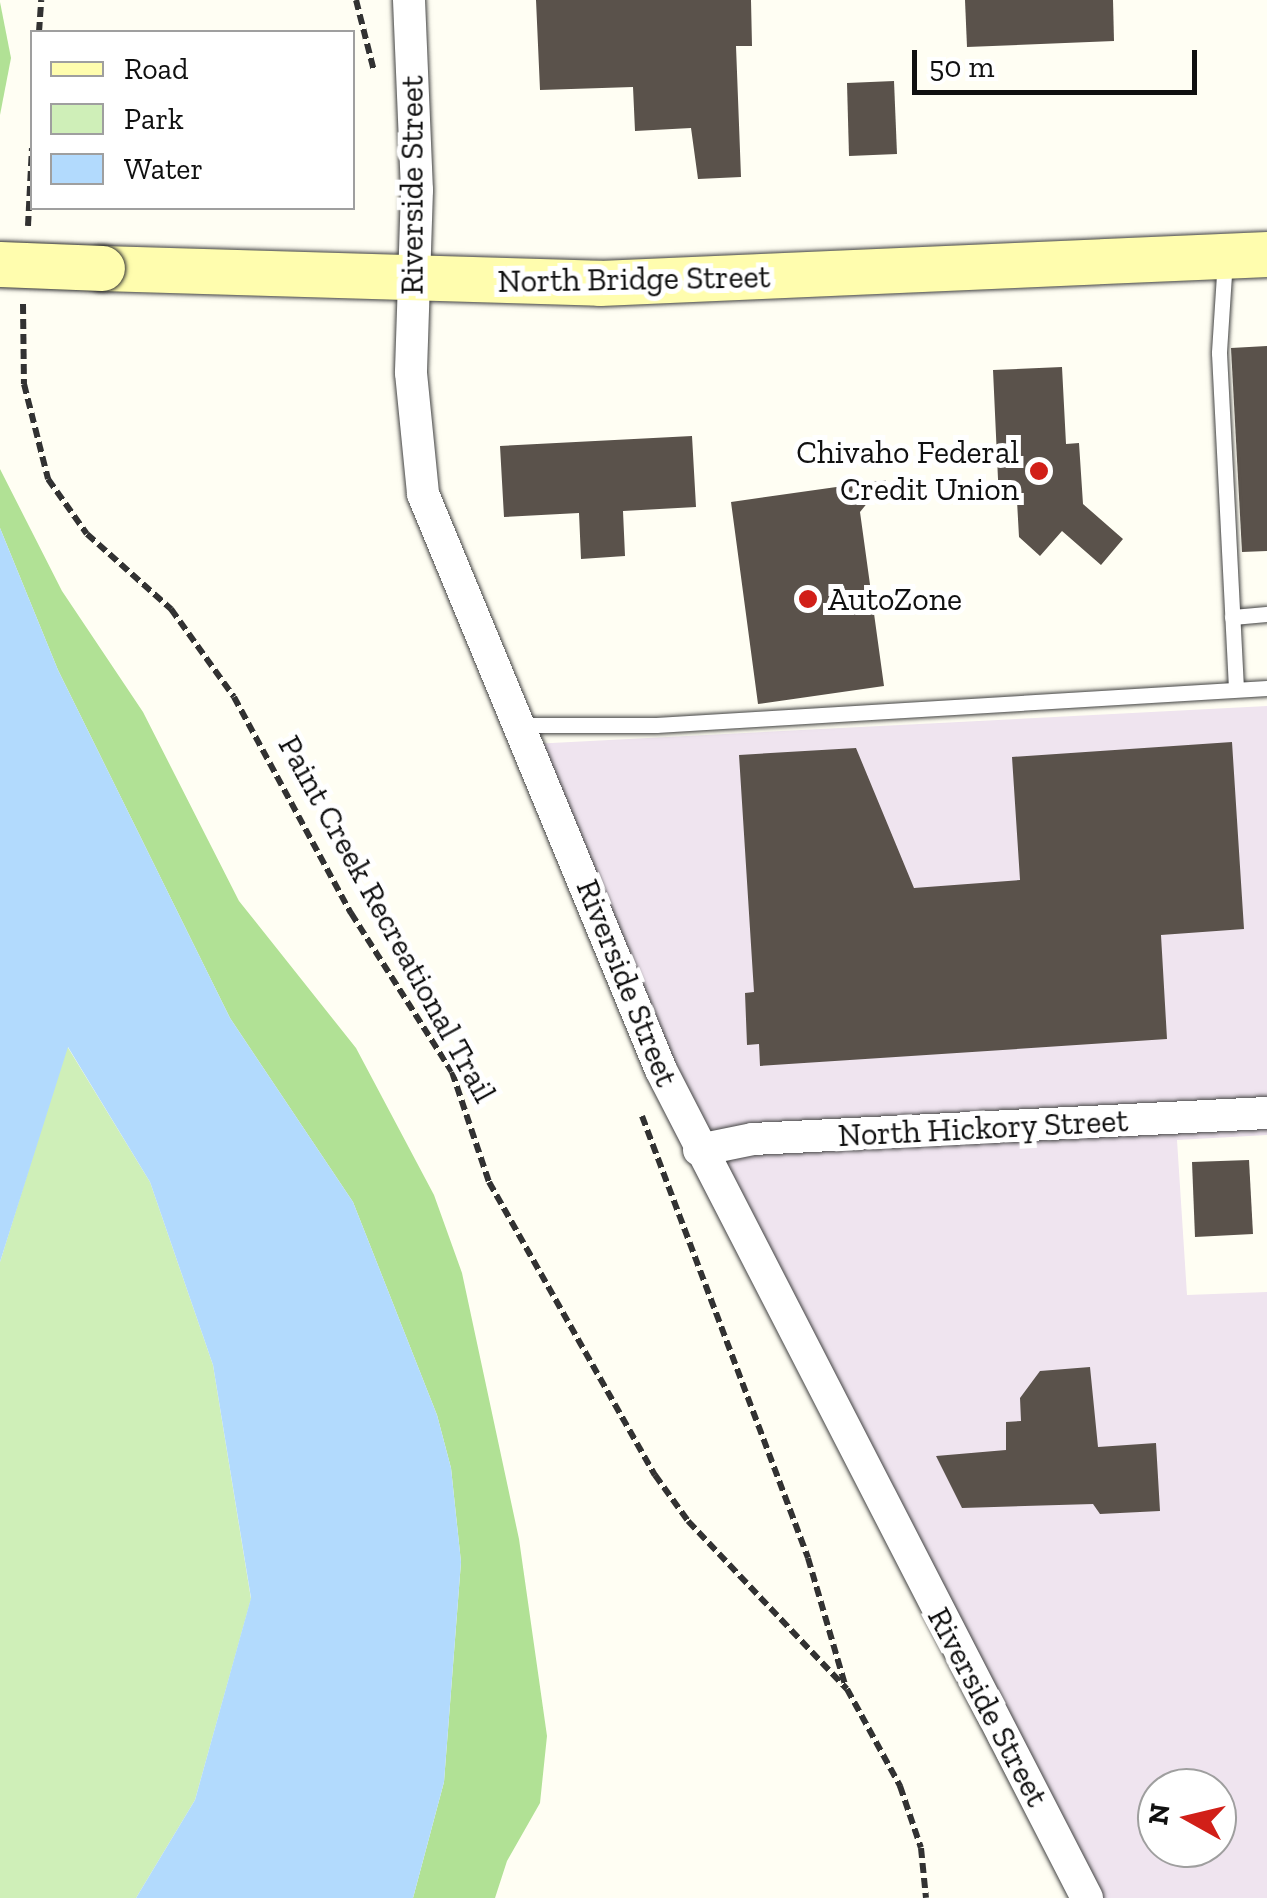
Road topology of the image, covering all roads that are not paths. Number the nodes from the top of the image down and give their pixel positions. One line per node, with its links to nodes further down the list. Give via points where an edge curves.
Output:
1 (410, 0): 4 (street, Riverside Street)
2 (1246, 254): 4 (main road, North Bridge Street, via 600,283); 6 (lane, via 1219,353)
3 (17, 268): 4 (main road, North Bridge Street, bridge)
4 (413, 280): 9 (street, Riverside Street, via 413,407 423,494)
5 (1267, 614): 6 (lane)
6 (1232, 617): 8 (lane)
7 (1267, 688): 8 (lane)
8 (1236, 689): 9 (lane, via 656,725)
9 (520, 725): 11 (street, Riverside Street)
10 (1267, 1113): 11 (street, North Hickory Street, via 754,1140)
11 (699, 1150): 12 (street, Riverside Street)
12 (1087, 1898)

